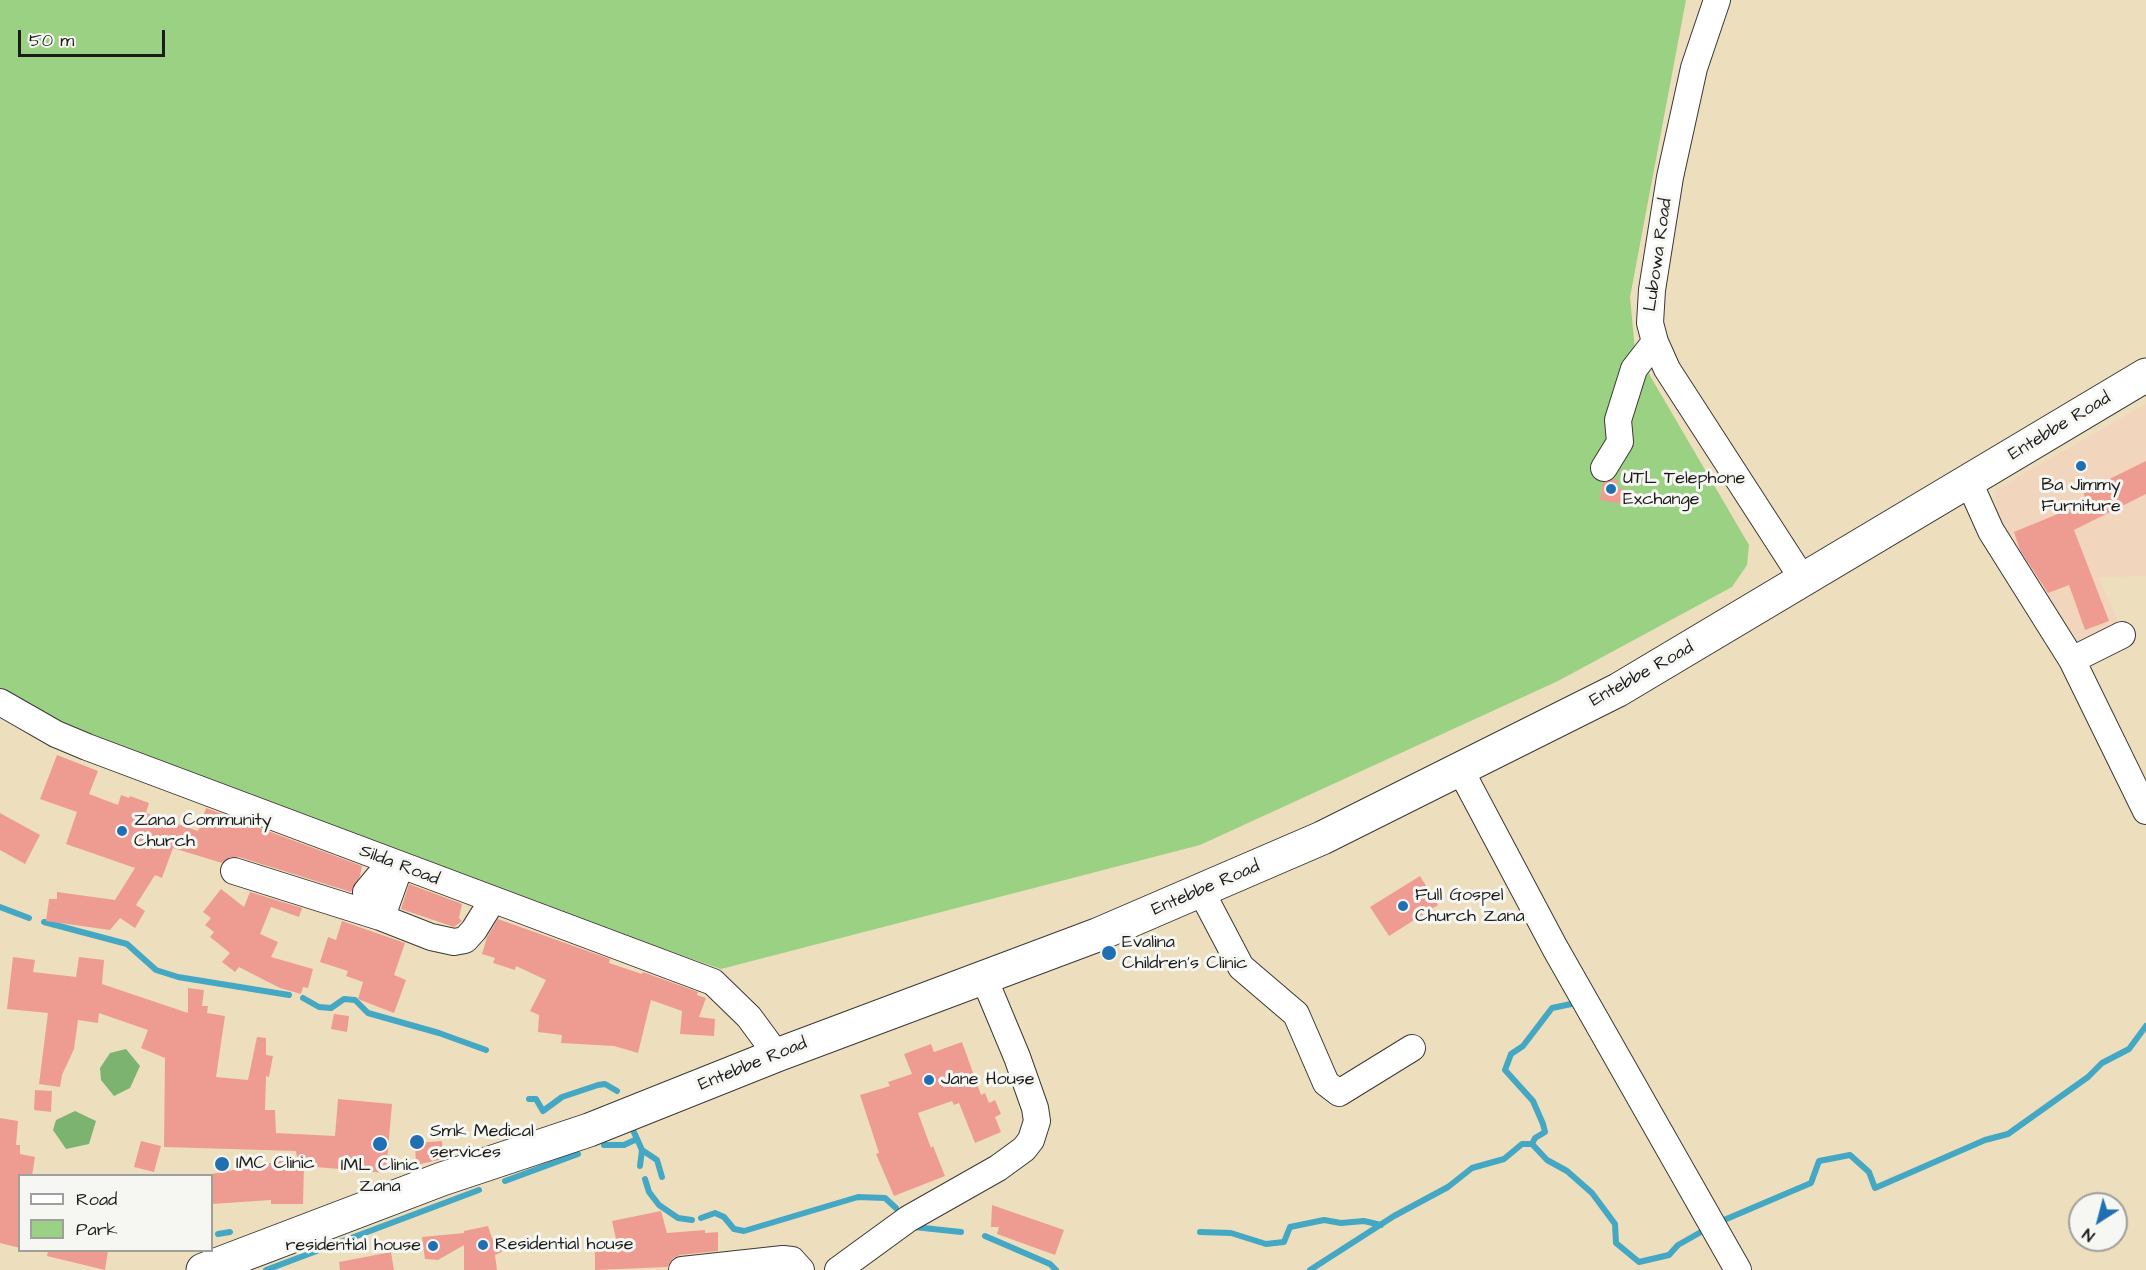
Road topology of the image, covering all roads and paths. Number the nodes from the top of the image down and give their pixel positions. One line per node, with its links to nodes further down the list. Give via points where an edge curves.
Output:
1 (1717, 0): 2 (street, Lubowa Road, via 1694,68 1670,177 1652,290 1650,323)
2 (1655, 342): 4 (street, via 1634,369 1618,420 1620,442); 6 (street, Lubowa Road, via 1667,369)
3 (2145, 379): 5 (main road, Entebbe Road)
4 (1604, 468)
5 (1969, 482): 6 (main road, Entebbe Road); 8 (street, via 1991,531)
6 (1804, 581): 10 (main road, Entebbe Road, via 1618,690)
7 (2122, 635): 8 (street)
8 (2072, 660): 11 (street)
9 (0, 702): 12 (street, Silda Road, via 87,747)
10 (1461, 771): 14 (main road, Entebbe Road); 24 (street, via 1555,948)
11 (2146, 811)
12 (395, 864): 15 (street); 16 (street, Silda Road)
13 (234, 871): 16 (street, via 454,942 465,940)
14 (1202, 891): 17 (main road, Entebbe Road); 18 (street, via 1241,967 1296,1014 1326,1083 1339,1093)
15 (376, 898)
16 (492, 901): 19 (street, Silda Road, via 713,982 748,1017)
17 (984, 978): 19 (main road, Entebbe Road); 23 (street, via 1035,1108 1037,1121 1031,1140 998,1168 908,1219)
18 (1412, 1048)
19 (777, 1055): 20 (main road, Entebbe Road, via 589,1130 442,1179)
20 (203, 1270)
21 (682, 1270): 22 (street, via 783,1259 792,1260)
22 (801, 1270)
23 (838, 1270)
24 (1738, 1270)

